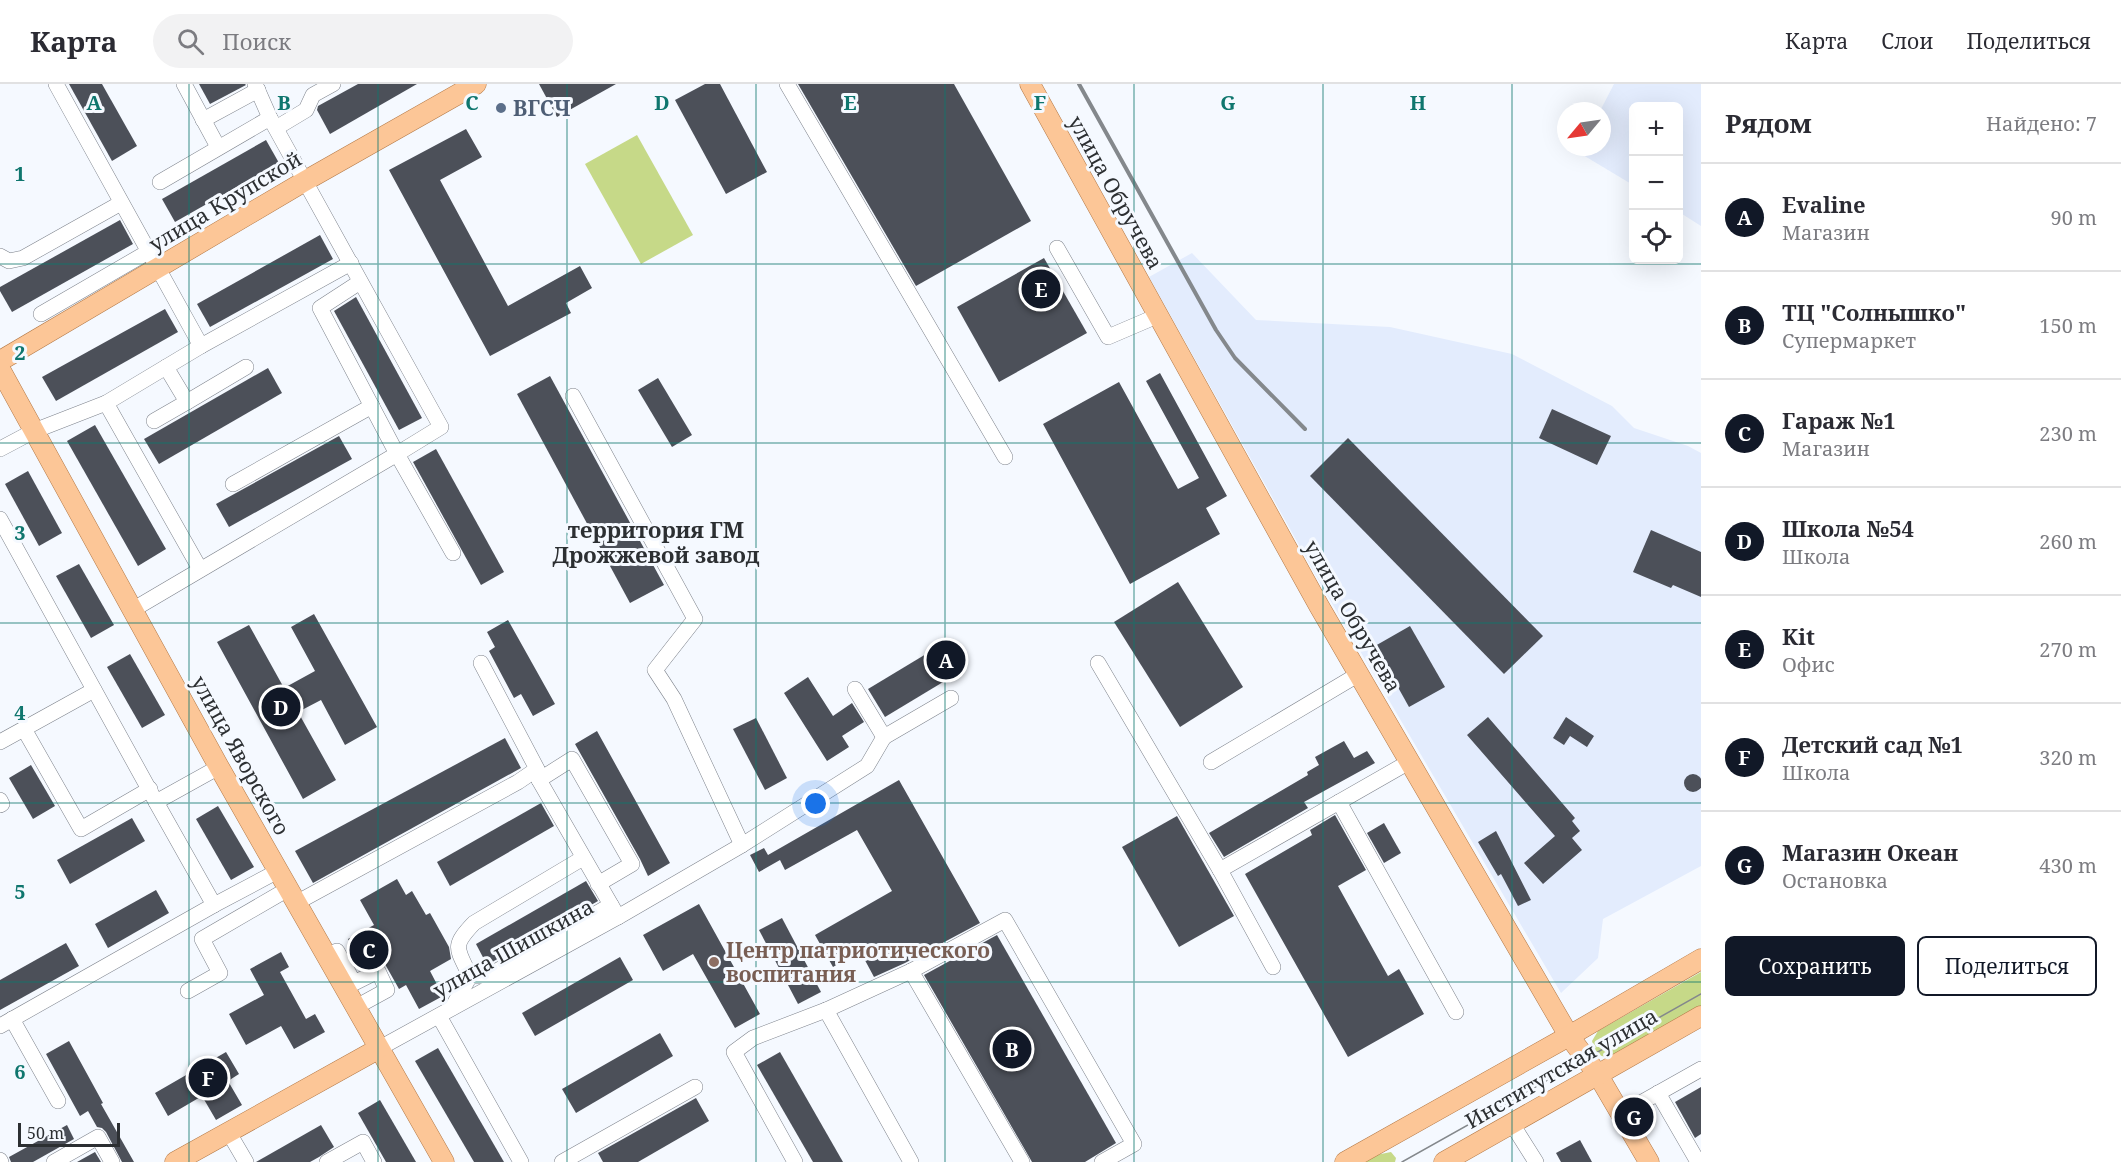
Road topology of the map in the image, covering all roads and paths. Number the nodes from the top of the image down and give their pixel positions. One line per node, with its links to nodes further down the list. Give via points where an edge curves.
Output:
1 (56, 84): 14 (street)
2 (184, 84): 9 (street)
3 (333, 84): 8 (street)
4 (476, 84): 12 (main road, улица Крупской)
5 (787, 84): 35 (street)
6 (1030, 84): 21 (main road, улица Обручева)
7 (256, 87): 9 (street); 10 (street)
8 (310, 89): 10 (street, via 306,110)
9 (203, 120): 11 (street)
10 (273, 123): 11 (street); 12 (street)
11 (218, 147): 13 (street)
12 (305, 181): 17 (main road, улица Крупской); 18 (street)
13 (160, 182)
14 (121, 203): 16 (street, via 23,258 9,261); 17 (street)
15 (1058, 248): 21 (street, via 1108,338)
16 (0, 256)
17 (153, 260): 20 (street); 22 (street); 23 (main road, улица Крупской)
18 (351, 263): 19 (street); 22 (street)
19 (360, 282): 30 (street, via 320,308); 34 (street, via 441,427)
20 (41, 314)
21 (1157, 316): 43 (main road, улица Обручева)
22 (201, 346): 24 (street)
23 (0, 361)
24 (166, 367): 28 (street); 29 (street)
25 (246, 368): 28 (street)
26 (0, 369): 32 (main road, улица Яворского)
27 (573, 396): 58 (street, via 695,619 655,670 674,699)
28 (187, 402): 31 (street)
29 (106, 403): 32 (street); 39 (street)
30 (372, 406): 34 (street); 36 (street)
31 (154, 421)
32 (34, 431): 33 (street); 40 (main road, улица Яворского)
33 (0, 449)
34 (398, 454): 38 (street); 39 (street)
35 (1005, 457)
36 (233, 484)
37 (0, 519): 45 (street)
38 (453, 553)
39 (200, 569): 40 (street)
40 (134, 609): 52 (main road, улица Яворского)
41 (481, 663): 53 (street)
42 (1098, 663): 60 (street)
43 (1359, 674): 50 (street); 51 (main road, улица Обручева)
44 (855, 689): 48 (street)
45 (94, 690): 47 (street); 54 (street)
46 (951, 698): 48 (street)
47 (24, 729): 49 (street); 54 (street, via 81,829)
48 (884, 737): 58 (street, улица Шишкина, via 867,766)
49 (0, 742)
50 (1211, 762)
51 (1409, 762): 56 (street); 78 (main road, улица Обручева)
52 (219, 767): 54 (street); 61 (main road, улица Яворского)
53 (538, 775): 59 (street); 62 (street, via 572,759 632,864); 63 (street)
54 (153, 795): 64 (street)
55 (0, 800): 57 (street)
56 (1339, 802): 60 (street); 75 (street)
57 (0, 805)
58 (742, 845): 65 (street, улица Шишкина)
59 (583, 858): 62 (street); 70 (street, via 474,923 463,934 457,949)
60 (1220, 870): 68 (street)
61 (278, 871): 63 (main road, улица Яворского); 64 (street)
62 (598, 884): 65 (street)
63 (292, 896): 66 (main road, улица Яворского); 71 (street, via 202,939 220,973)
64 (214, 905): 77 (street)
65 (614, 911): 70 (street, via 488,976); 74 (street, улица Шишкина)
66 (326, 955): 72 (main road, улица Яворского); 72 (street, via 337,951 354,983 378,971 387,990)
67 (1701, 960): 78 (main road, Институтская улица)
68 (1273, 967)
69 (911, 971): 73 (street); 99 (street); 100 (street, via 1005,920 1134,1144)
70 (470, 976): 74 (street)
71 (188, 991)
72 (356, 1007): 79 (main road, улица Яворского)
73 (826, 1010): 97 (street, via 762,1034 734,1052); 98 (street)
74 (446, 1012): 79 (street, улица Шишкина); 95 (street)
75 (1456, 1012)
76 (1701, 1016): 81 (main road, Институтская улица)
77 (6, 1022): 84 (street)
78 (1569, 1036): 81 (main road, улица Обручева); 101 (main road, Институтская улица)
79 (378, 1049): 87 (main road, улица Шишкина); 94 (main road, улица Яворского)
80 (1701, 1069): 83 (street)
81 (1598, 1075): 85 (main road, улица Обручева); 86 (main road, Институтская улица)
82 (695, 1087): 96 (street)
83 (1658, 1093): 85 (street); 105 (street)
84 (58, 1101)
85 (1621, 1114): 104 (main road, улица Обручева)
86 (1512, 1124): 102 (main road, Институтская улица); 103 (street)
87 (229, 1133): 90 (main road, улица Шишкина); 91 (street)
88 (54, 1162): 89 (street, via 98,1137)
89 (111, 1162)
90 (175, 1162)
91 (246, 1162)
92 (327, 1162): 93 (street, via 363,1142)
93 (374, 1162)
94 (444, 1162)
95 (521, 1162)
96 (562, 1162)
97 (795, 1162)
98 (911, 1162)
99 (1022, 1162)
100 (1102, 1162)
101 (1345, 1162)
102 (1444, 1162)
103 (1536, 1162)
104 (1649, 1162)
105 (1698, 1162)

